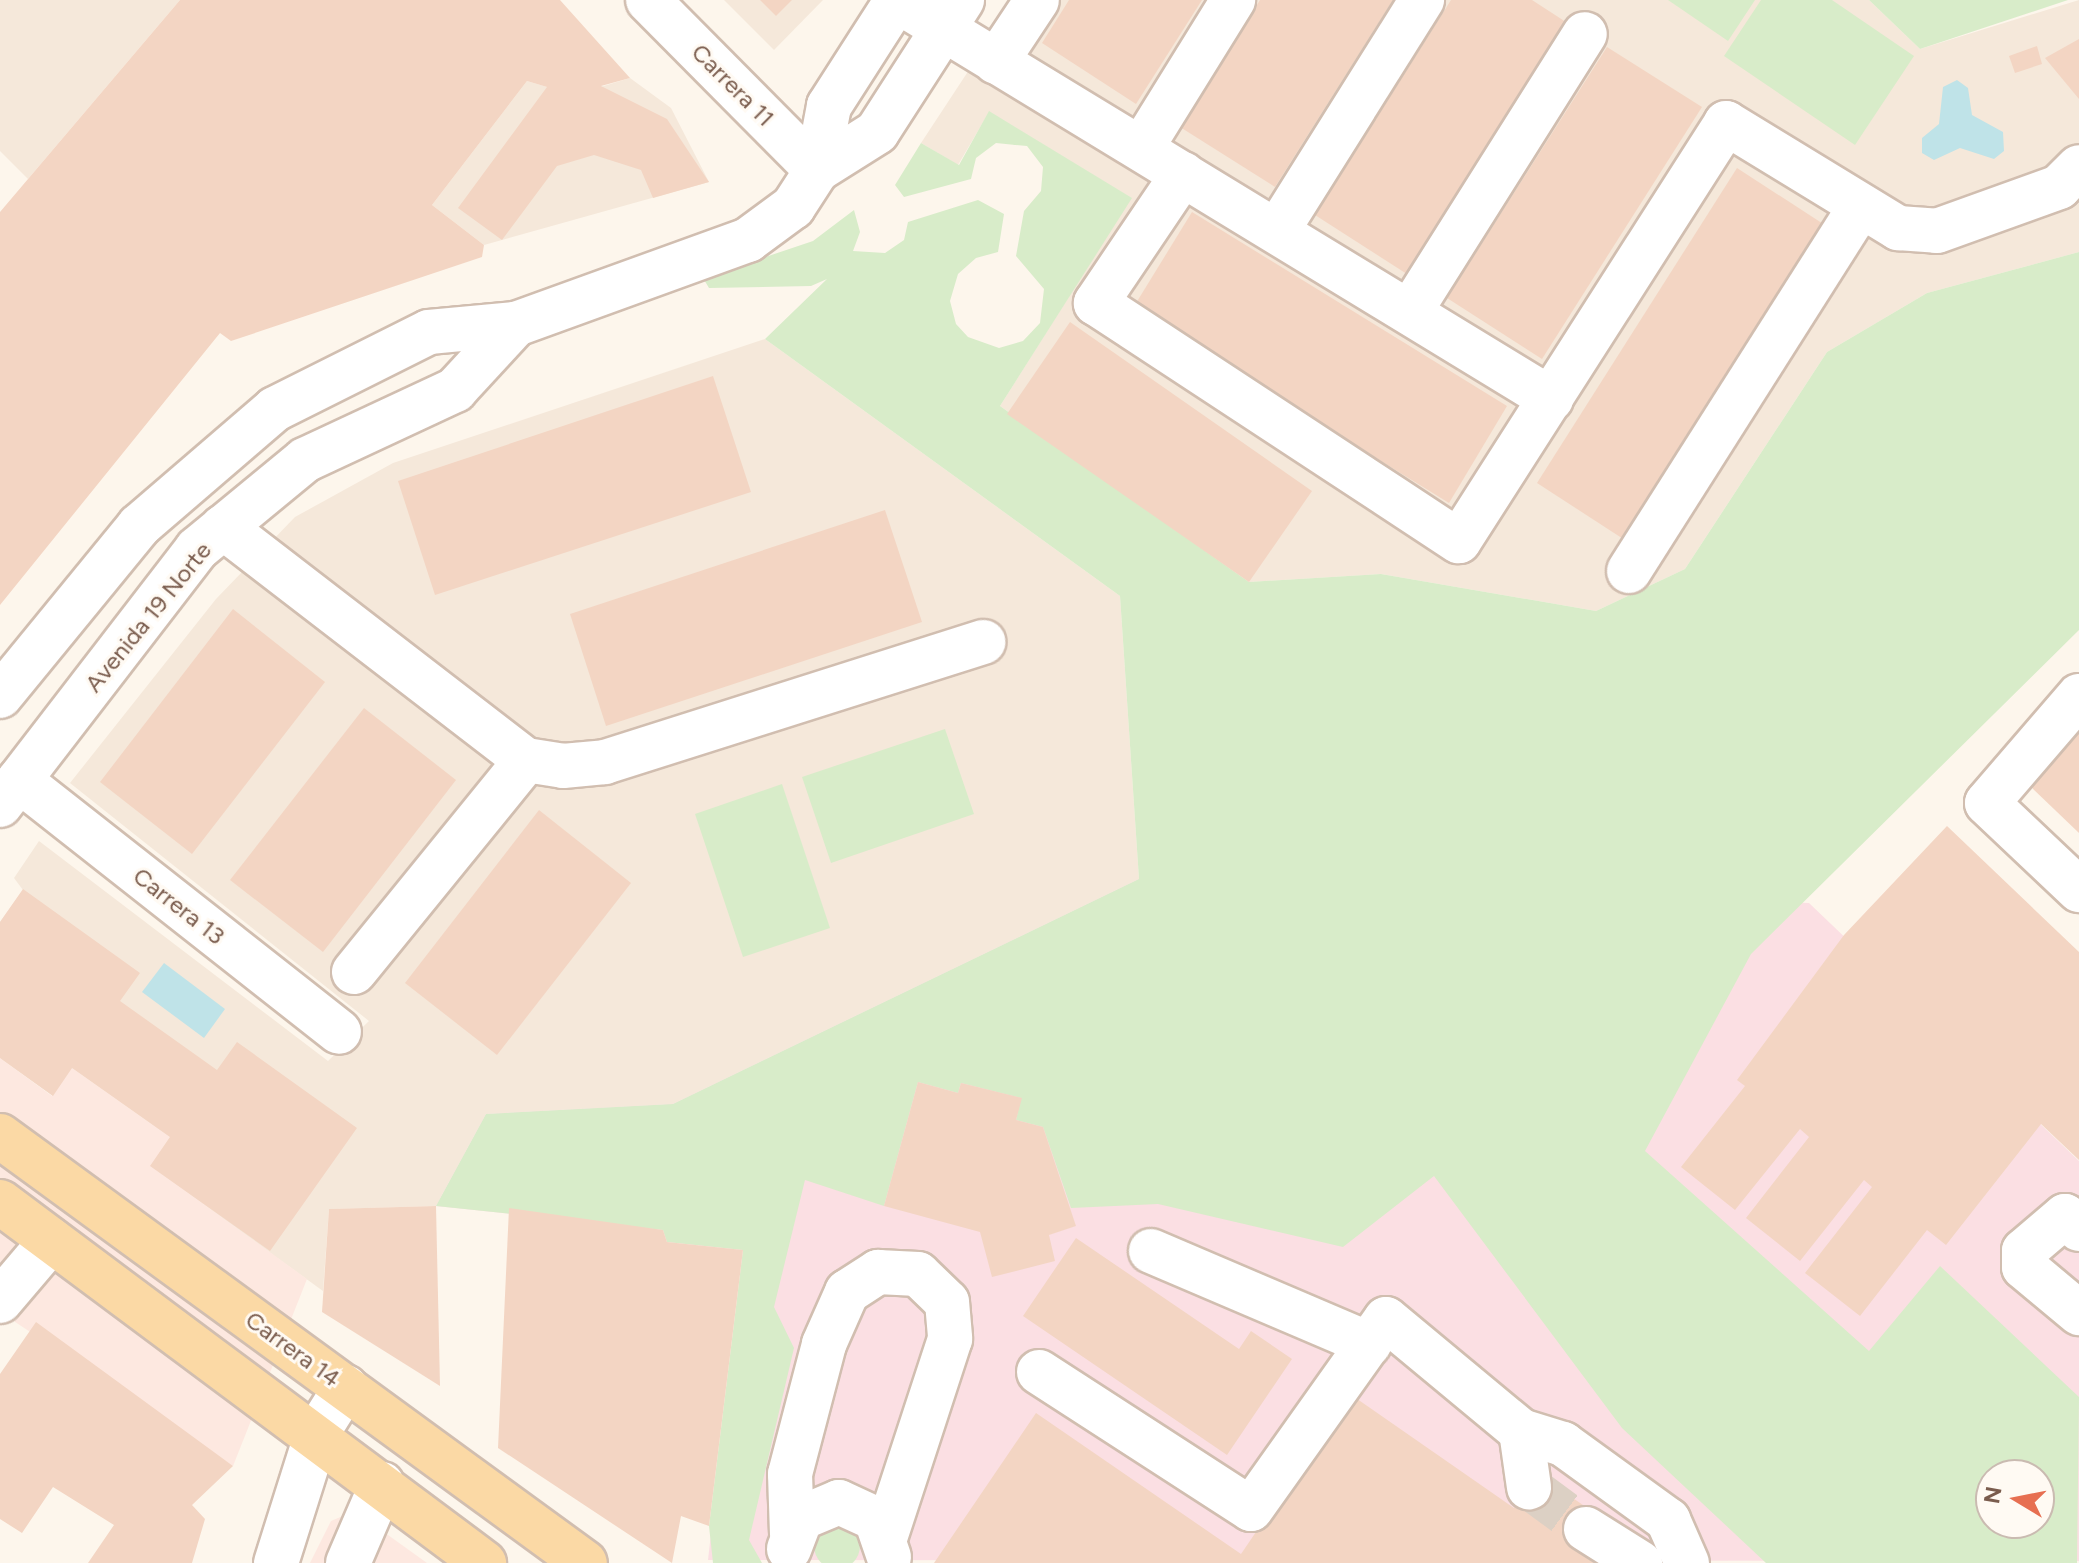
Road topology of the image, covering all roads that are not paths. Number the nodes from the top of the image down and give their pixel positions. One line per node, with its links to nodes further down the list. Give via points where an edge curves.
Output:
1 (648, 0): 11 (street, Carrera 11)
2 (897, 0): 6 (street); 11 (street, Avenida 19 Norte, via 829,106)
3 (1037, 0): 8 (street)
4 (1233, 0): 9 (street)
5 (1422, 0): 14 (street)
6 (952, 16): 8 (street); 11 (street, Avenida 19 Norte, via 877,132)
7 (1585, 34): 15 (street)
8 (996, 62): 9 (street)
9 (1142, 147): 12 (street)
10 (2079, 167): 13 (street, via 2059,187 1937,231 1898,228)
11 (817, 170): 16 (street, Avenida 19 Norte, via 793,207 748,240)
12 (1183, 174): 14 (street); 17 (street, via 1096,303 1459,541)
13 (1861, 206): 17 (street, via 1726,123); 19 (street)
14 (1277, 231): 15 (street)
15 (1411, 310): 17 (street)
16 (516, 324): 18 (street, Avenida 19 Norte, via 455,390 305,460); 21 (street, Avenida 19 Norte, via 429,332 275,409 139,526)
17 (1551, 399)
18 (223, 527): 23 (street); 24 (street, Avenida 19 Norte, via 197,549)
19 (1629, 571)
20 (983, 642): 23 (street, via 605,762)
21 (0, 696)
22 (2079, 696): 25 (street, via 1987,803)
23 (526, 760): 26 (street)
24 (10, 792): 27 (street, Carrera 13)
25 (2079, 890)
26 (354, 972)
27 (339, 1032)
28 (0, 1136): 37 (main road, Carrera 14)
29 (0, 1202): 31 (main road)
30 (2079, 1229): 34 (street, via 2065,1216 2024,1251 2024,1267)
31 (51, 1241): 33 (street); 39 (main road)
32 (1151, 1251): 35 (street)
33 (0, 1301)
34 (2079, 1313)
35 (1369, 1344): 36 (street, via 1251,1509); 38 (street, via 1386,1319)
36 (1039, 1372)
37 (346, 1387): 39 (street); 48 (main road, Carrera 14)
38 (1521, 1431): 41 (street); 50 (street, via 1563,1444 1668,1520)
39 (317, 1433): 40 (main road); 46 (street)
40 (382, 1484): 45 (main road); 47 (street)
41 (1529, 1487)
42 (1586, 1529): 49 (street)
43 (791, 1548): 44 (street, via 818,1506 839,1502 859,1506); 44 (street, via 790,1474 824,1344 847,1292 878,1272 918,1274 947,1302 950,1339)
44 (887, 1549)
45 (457, 1555)
46 (276, 1563)
47 (348, 1563)
48 (585, 1563)
49 (1640, 1563)
50 (1687, 1563)

